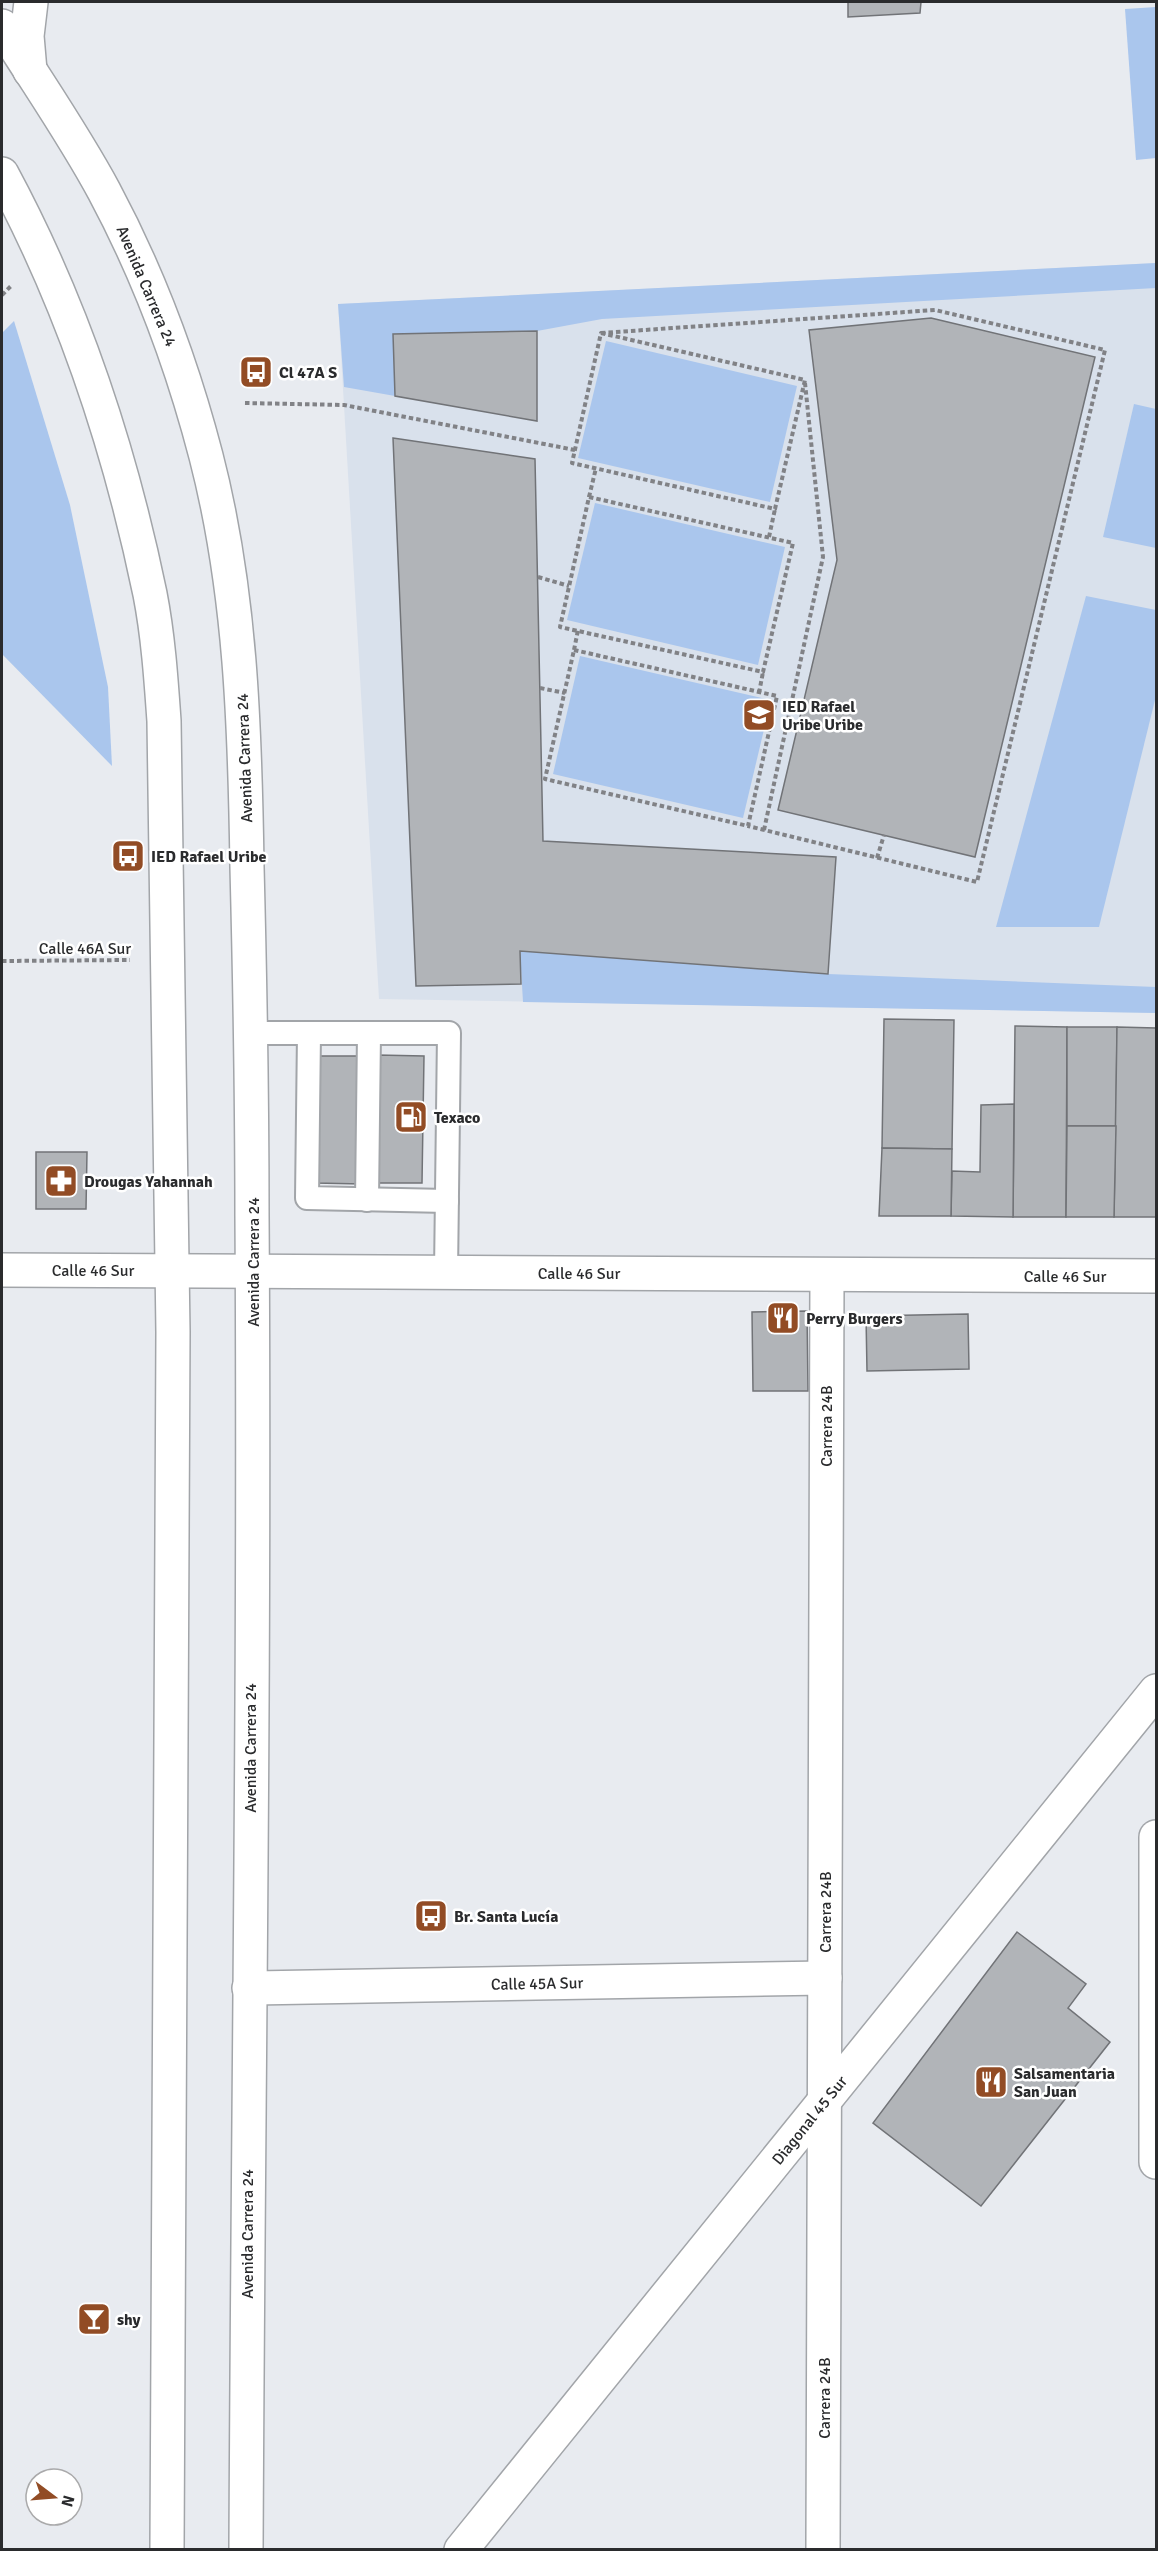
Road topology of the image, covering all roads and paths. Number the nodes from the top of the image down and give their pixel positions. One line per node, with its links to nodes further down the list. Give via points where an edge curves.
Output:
1 (31, 2): 3 (main road, via 27,36)
2 (2, 26): 3 (main road, Avenida Carrera 24)
3 (30, 70): 29 (main road, Avenida Carrera 24, via 102,186 138,258 179,360 207,459 228,556 240,658)
4 (2, 174): 27 (main road, via 44,258 76,339 106,427 150,595 164,721)
5 (15, 283): 6 (path)
6 (2, 295)
7 (602, 333): 8 (path); 10 (path); 26 (path, via 934,310 1105,351 977,882)
8 (805, 380): 13 (path); 24 (path, via 823,557)
9 (245, 404): 10 (path, via 344,405)
10 (575, 450): 11 (path, via 572,463)
11 (596, 468): 12 (path); 13 (path)
12 (589, 497): 14 (path); 16 (path)
13 (775, 509): 14 (path)
14 (769, 537): 19 (path, via 793,543)
15 (537, 577): 16 (path)
16 (569, 586): 17 (path, via 560,627)
17 (578, 630): 18 (path); 19 (path)
18 (574, 650): 21 (path); 22 (path)
19 (764, 672): 22 (path)
20 (540, 688): 21 (path)
21 (565, 693): 23 (path, via 544,779)
22 (759, 693): 23 (path, via 777,696)
23 (748, 826): 24 (path)
24 (764, 830): 26 (path)
25 (884, 836): 26 (path)
26 (878, 858)
27 (169, 960): 28 (path, Calle 46A Sur); 35 (main road)
28 (2, 961)
29 (251, 1033): 30 (lane); 36 (main road, Avenida Carrera 24)
30 (309, 1033): 31 (lane); 32 (lane, via 307,1198)
31 (369, 1033): 32 (lane); 33 (lane, via 449,1033)
32 (367, 1200): 33 (lane)
33 (447, 1201): 37 (lane)
34 (2, 1270): 35 (main road, Calle 46 Sur)
35 (173, 1271): 36 (main road, Calle 46 Sur); 46 (main road)
36 (253, 1271): 37 (main road, Calle 46 Sur); 43 (main road, Avenida Carrera 24)
37 (446, 1273): 38 (main road, Calle 46 Sur)
38 (827, 1275): 39 (main road, Calle 46 Sur); 42 (main road, Carrera 24B)
39 (1156, 1276)
40 (1156, 1691): 44 (main road, Diagonal 45 Sur)
41 (1156, 1837): 45 (main road)
42 (825, 1978): 43 (main road, Calle 45A Sur); 44 (main road, Carrera 24B)
43 (249, 1988): 47 (main road, Avenida Carrera 24)
44 (825, 2101): 48 (main road, Diagonal 45 Sur); 49 (main road, Carrera 24B)
45 (1156, 2162)
46 (167, 2550)
47 (246, 2550)
48 (461, 2550)
49 (824, 2550)

